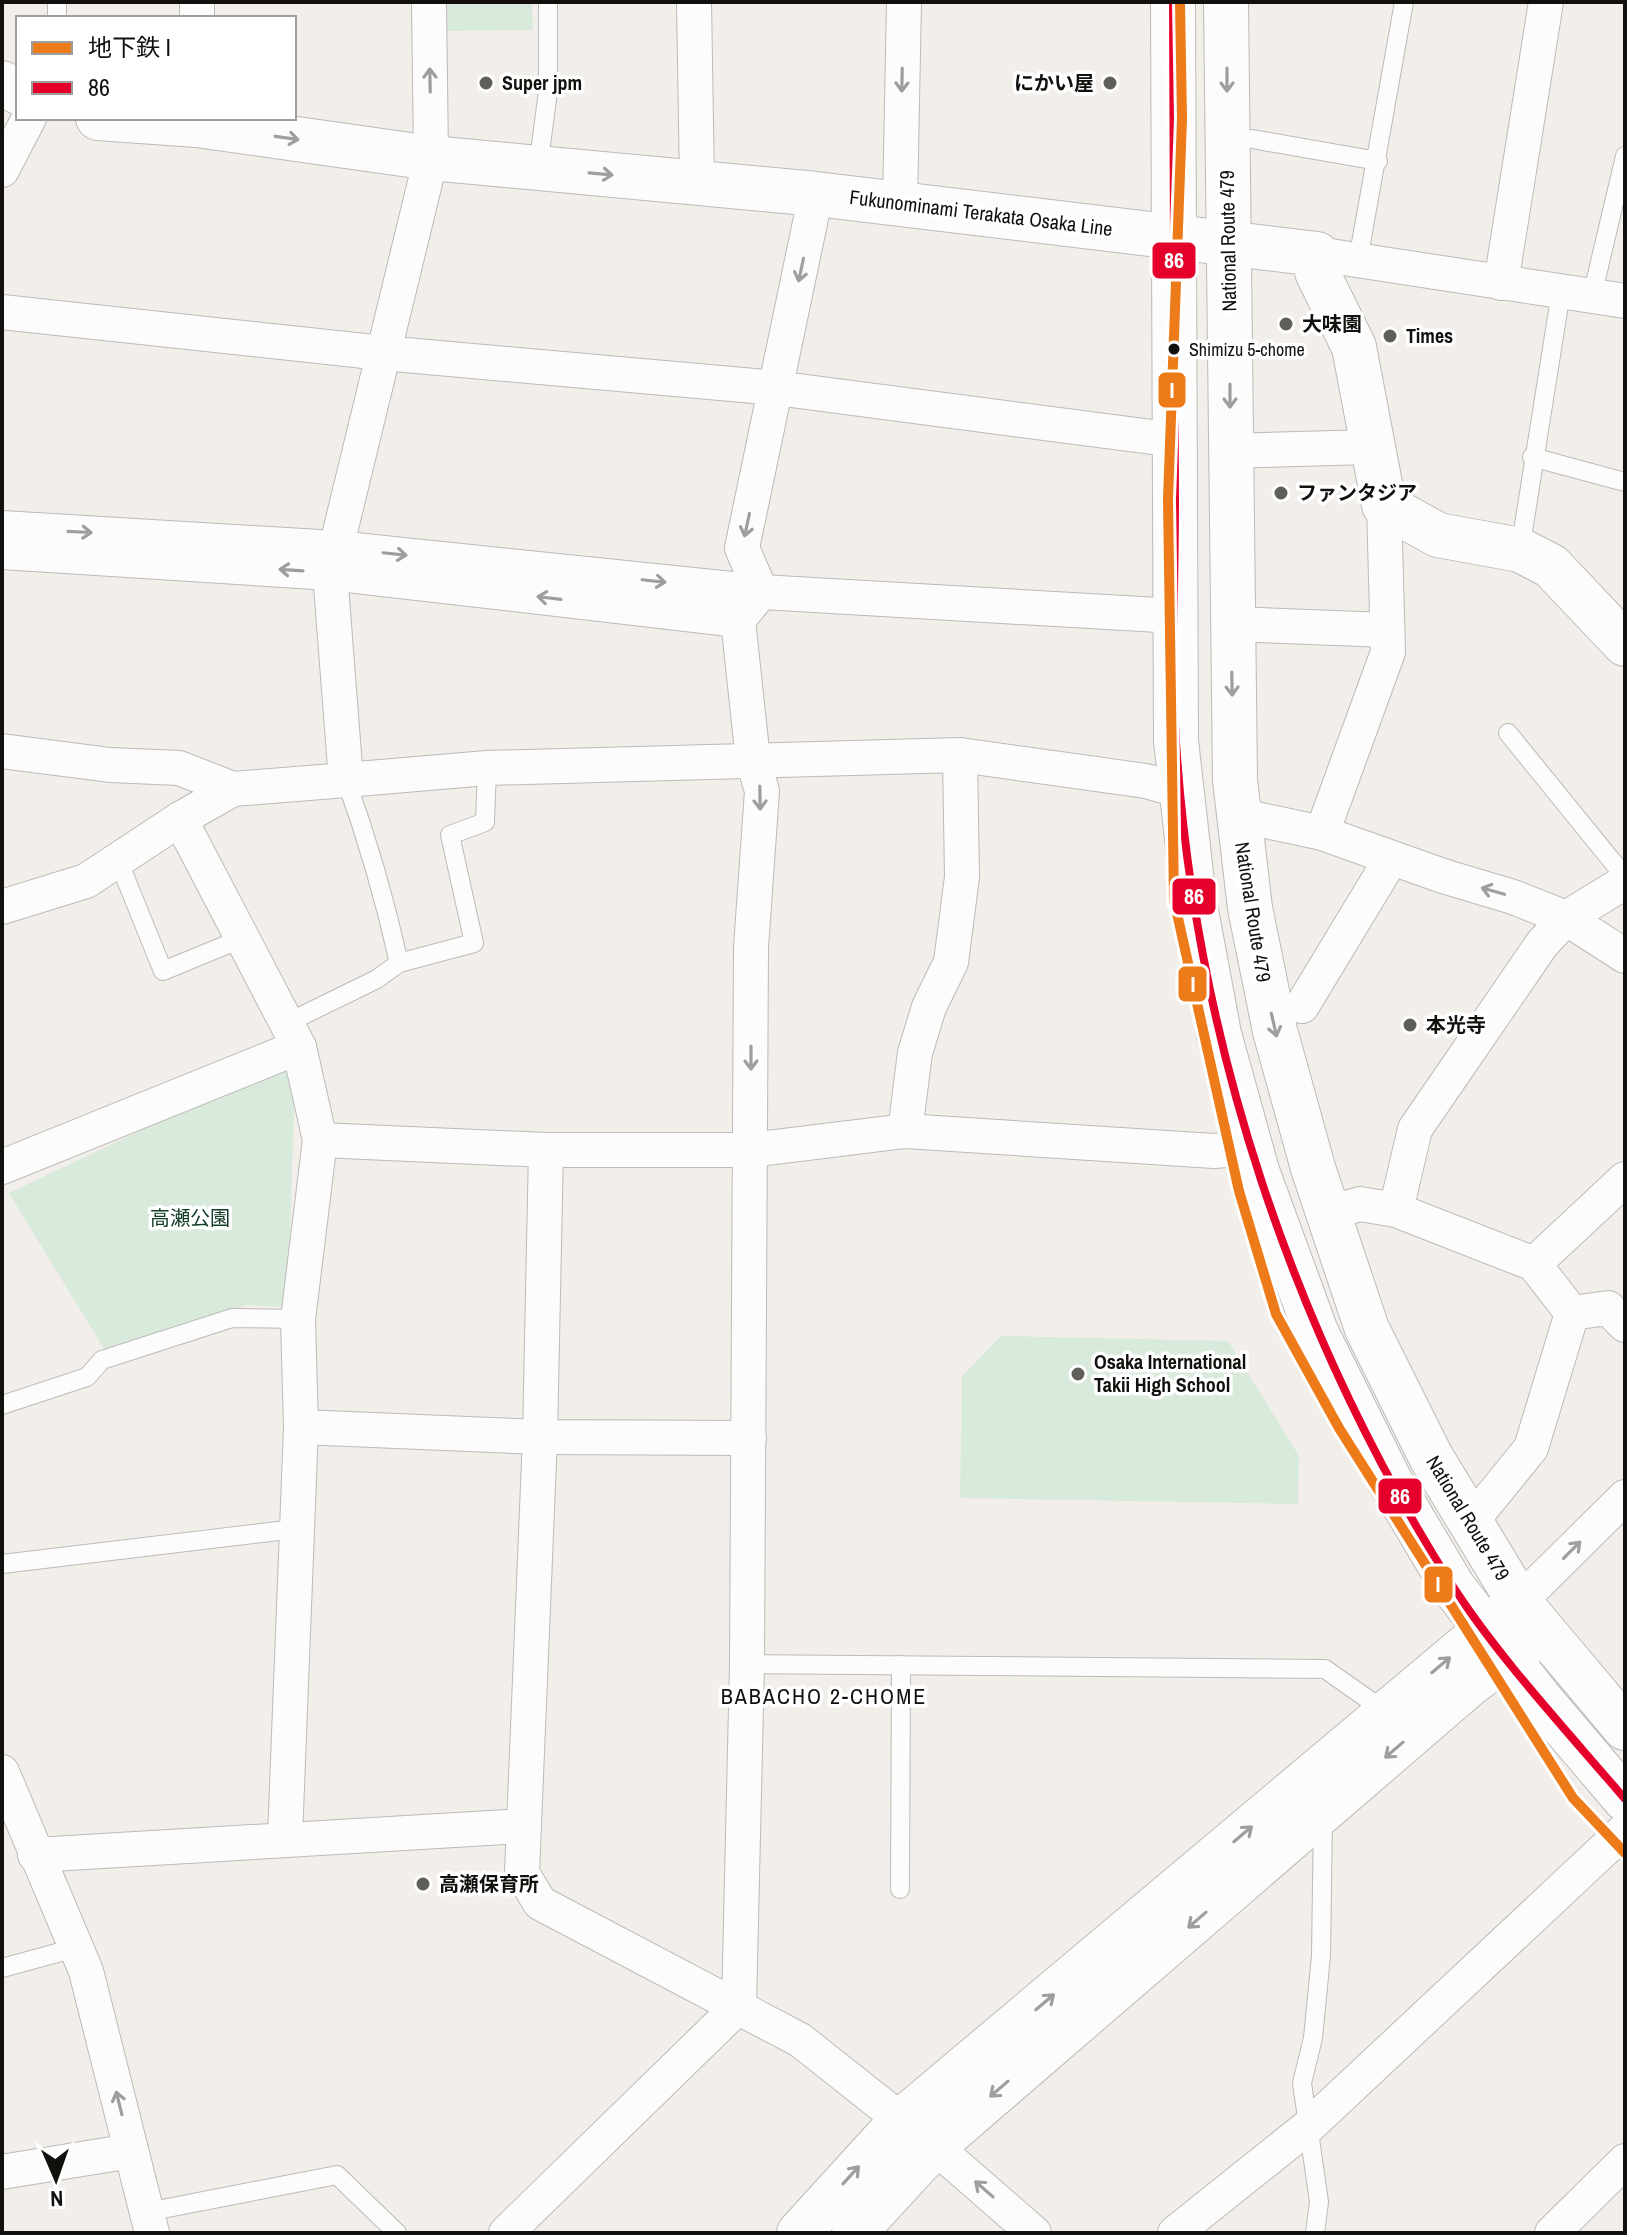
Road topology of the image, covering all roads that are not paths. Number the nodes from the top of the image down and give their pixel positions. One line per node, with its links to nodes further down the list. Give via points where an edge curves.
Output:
1 (429, 2): 14 (street, one-way to 1)
2 (548, 2): 16 (lane, via 548,91)
3 (694, 2): 18 (street)
4 (904, 2): 20 (street, one-way to 20)
5 (1173, 2): 21 (main road, National Route 479)
6 (1226, 2): 22 (main road, National Route 479, one-way to 22)
7 (1404, 2): 15 (lane)
8 (1546, 2): 24 (street)
9 (28, 120): 17 (street)
10 (148, 120): 11 (main road, Fukunominami Terakata Osaka Line)
11 (197, 122): 14 (main road, Fukunominami Terakata Osaka Line, one-way to 14)
12 (1252, 139): 15 (lane)
13 (1625, 156): 25 (lane)
14 (431, 158): 16 (main road, Fukunominami Terakata Osaka Line); 28 (street)
15 (1378, 161): 23 (lane)
16 (538, 168): 18 (main road, Fukunominami Terakata Osaka Line, one-way to 18)
17 (2, 170)
18 (697, 183): 19 (main road, Fukunominami Terakata Osaka Line)
19 (816, 194): 20 (main road, Fukunominami Terakata Osaka Line); 29 (street, one-way to 29)
20 (900, 204): 21 (main road, Fukunominami Terakata Osaka Line)
21 (1174, 238): 22 (main road, Fukunominami Terakata Osaka Line); 30 (main road, National Route 479)
22 (1228, 245): 23 (main road, Fukunominami Terakata Osaka Line); 32 (main road, National Route 479, one-way to 32)
23 (1337, 257): 24 (street); 31 (main road, via 1317,272 1354,347)
24 (1501, 283): 25 (street)
25 (1576, 294): 26 (street); 33 (lane)
26 (1625, 301)
27 (2, 312): 28 (street)
28 (383, 353): 29 (street); 39 (street)
29 (776, 388): 30 (street); 40 (street, one-way to 40, via 742,548)
30 (1175, 440): 41 (main road, National Route 479)
31 (1371, 447): 32 (street); 35 (main road)
32 (1230, 451): 43 (main road, National Route 479)
33 (1532, 457): 34 (lane); 37 (lane)
34 (1625, 482)
35 (1384, 505): 37 (main road, via 1438,535); 44 (street)
36 (2, 528): 39 (street, one-way to 39)
37 (1520, 550): 45 (main road, via 1551,566)
38 (2, 552): 39 (street, one-way to 38)
39 (333, 560): 40 (street, one-way to 40); 42 (street, one-way to 39); 51 (street)
40 (761, 592): 41 (street); 42 (street)
41 (1176, 616): 53 (main road, National Route 479, via 1176,741)
42 (738, 620): 49 (street)
43 (1231, 624): 44 (street); 54 (main road, National Route 479, one-way to 54)
44 (1387, 630): 56 (street, via 1388,652)
45 (1625, 644)
46 (1508, 733): 59 (lane)
47 (2, 751): 52 (street, via 179,768)
48 (960, 755): 49 (street); 53 (street, via 1146,781); 67 (street, via 962,877 951,962 915,1053)
49 (753, 760): 50 (street); 71 (street, one-way to 71, via 762,791 751,947)
50 (487, 768): 51 (street); 64 (lane, via 485,822 450,835 474,943)
51 (346, 780): 52 (street); 64 (lane, via 378,870)
52 (233, 789): 55 (street)
53 (1184, 792): 69 (main road, National Route 479, via 1194,900 1213,1007)
54 (1238, 815): 56 (street); 75 (main road, National Route 479, one-way to 75, via 1275,1031)
55 (180, 819): 58 (street); 62 (street)
56 (1322, 833): 57 (street)
57 (1391, 859): 61 (street, one-way to 57); 65 (street)
58 (118, 860): 60 (street, via 86,881); 62 (lane, via 163,971)
59 (1625, 880): 61 (street)
60 (2, 907)
61 (1566, 918): 63 (street); 74 (street, via 1542,944 1415,1129)
62 (243, 938): 66 (street)
63 (1625, 956)
64 (399, 963): 66 (lane)
65 (1302, 1006)
66 (293, 1035): 68 (street); 72 (street)
67 (905, 1131): 69 (street, via 1214,1151); 71 (street)
68 (320, 1140): 70 (street); 78 (street)
69 (1251, 1148): 88 (main road, National Route 479, via 1289,1262 1348,1401 1453,1587)
70 (546, 1150): 71 (street); 82 (street)
71 (750, 1150): 83 (street)
72 (2, 1167)
73 (1625, 1179): 76 (street)
74 (1396, 1210): 75 (street, via 1360,1204); 76 (street)
75 (1329, 1213): 85 (main road, National Route 479, via 1388,1376)
76 (1534, 1264): 77 (street)
77 (1572, 1313): 79 (street, via 1608,1308); 85 (street, via 1531,1448)
78 (298, 1319): 80 (lane, via 232,1318 102,1360 87,1377); 81 (street)
79 (1625, 1325)
80 (2, 1405)
81 (301, 1427): 82 (street); 86 (street)
82 (540, 1437): 83 (street); 96 (street)
83 (749, 1438): 89 (street)
84 (1625, 1497): 88 (street, one-way to 84)
85 (1470, 1523): 88 (main road, National Route 479)
86 (295, 1529): 87 (lane); 98 (street)
87 (2, 1564)
88 (1514, 1630): 91 (main road, one-way to 88); 92 (main road, National Route 479); 94 (main road, National Route 479); 95 (main road, one-way to 95, via 1471,1683)
89 (747, 1664): 90 (lane); 103 (street)
90 (901, 1665): 91 (lane, via 1325,1669); 100 (lane)
91 (1386, 1712): 105 (main road, one-way to 91)
92 (1625, 1728)
93 (2, 1773): 99 (street)
94 (1625, 1799)
95 (1323, 1810): 104 (lane, via 1321,1956 1313,2038 1302,2083); 105 (main road, one-way to 105)
96 (524, 1826): 98 (street); 103 (street, via 522,1873 540,1903)
97 (1625, 1830): 104 (street)
98 (285, 1838): 99 (street)
99 (35, 1855): 101 (street)
100 (900, 1889)
101 (75, 1948): 102 (lane); 106 (street, one-way to 101, via 86,1971)
102 (2, 1968)
103 (739, 2006): 105 (street, via 800,2040); 111 (street)
104 (1309, 2126): 115 (street); 116 (lane, via 1319,2202)
105 (917, 2133): 112 (main road, one-way to 105); 113 (main road); 114 (street, one-way to 105)
106 (131, 2151): 108 (street); 109 (street)
107 (1625, 2161): 117 (street)
108 (2, 2172)
109 (149, 2223): 110 (lane, via 337,2175)
110 (397, 2233)
111 (506, 2233)
112 (799, 2233)
113 (854, 2233)
114 (1034, 2233)
115 (1175, 2233)
116 (1315, 2233)
117 (1552, 2233)

